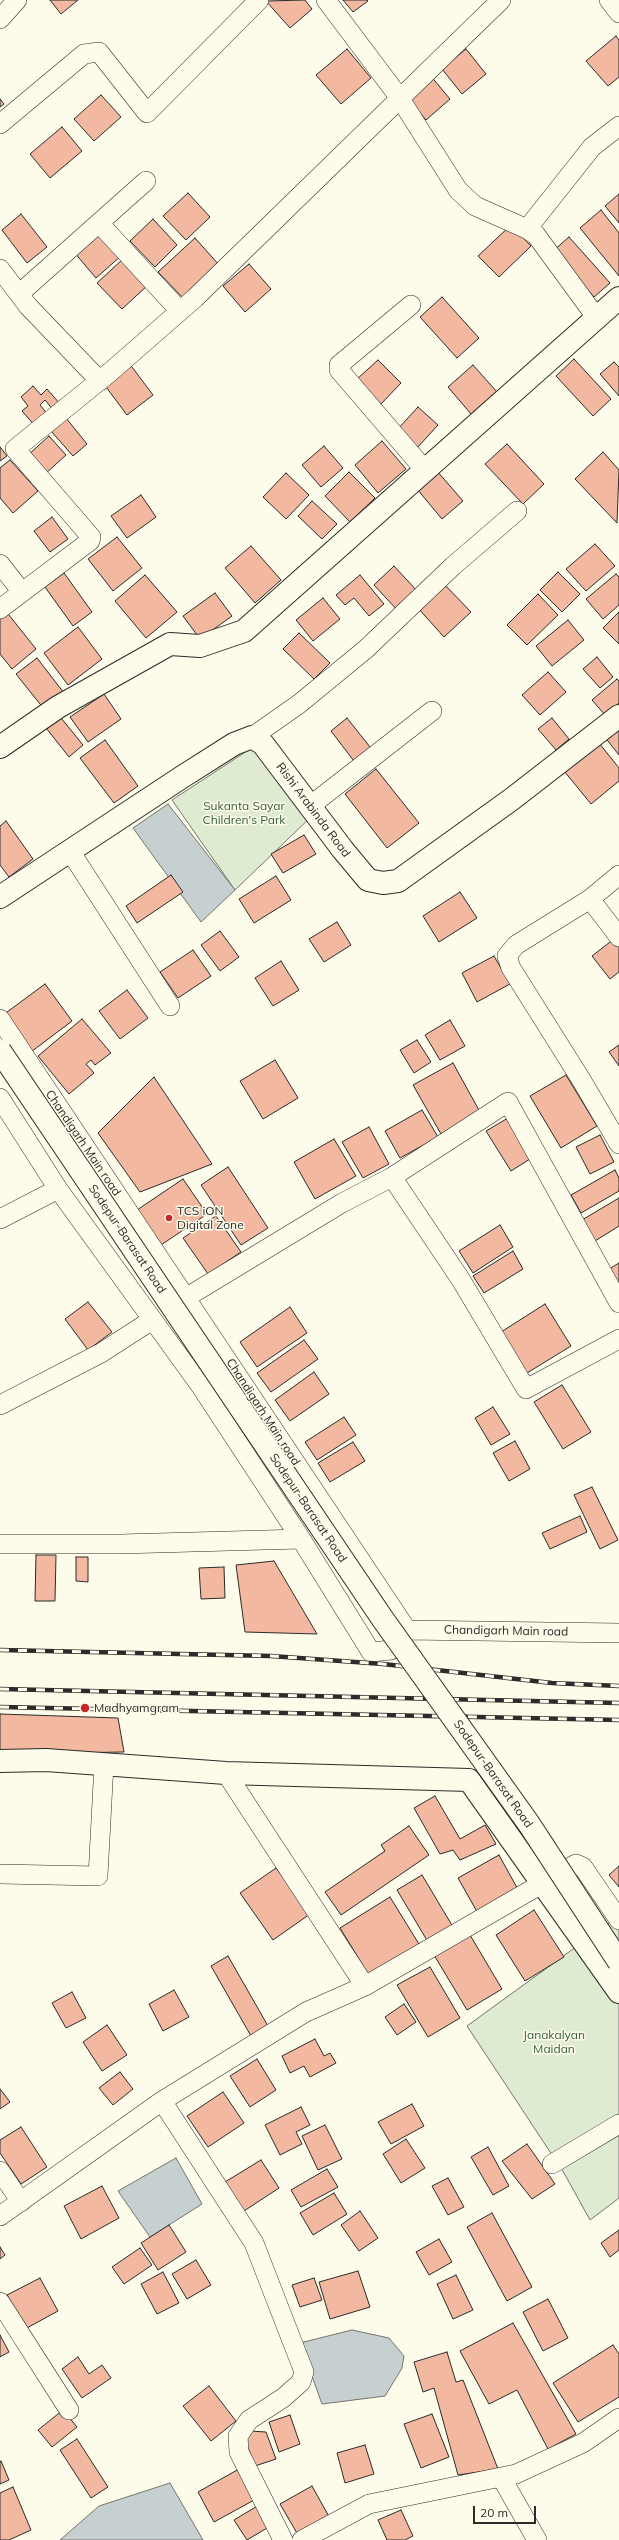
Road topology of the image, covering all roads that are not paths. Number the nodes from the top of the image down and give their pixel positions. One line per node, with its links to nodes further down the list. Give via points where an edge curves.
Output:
1 (18, 0): 7 (street)
2 (259, 0): 9 (street, via 147,113 99,52 84,54)
3 (326, 0): 8 (street)
4 (500, 0): 8 (street)
5 (609, 0): 6 (street)
6 (619, 13)
7 (0, 19)
8 (399, 97): 13 (street, via 458,190 475,206); 18 (street)
9 (0, 124)
10 (619, 126): 13 (street, via 592,147)
11 (146, 181): 12 (street)
12 (99, 222): 15 (street); 18 (street)
13 (528, 229): 19 (street, via 544,244)
14 (0, 269): 15 (street)
15 (19, 294): 20 (street)
16 (619, 298): 19 (street)
17 (411, 305): 21 (street, via 339,365 339,370)
18 (180, 311): 20 (street)
19 (596, 317): 21 (street)
20 (100, 380): 24 (street, via 15,449 91,537 90,541)
21 (424, 469): 29 (street, via 244,631 200,646 170,644 58,707)
22 (517, 512): 28 (street, via 453,566 366,649 299,704)
23 (0, 564): 24 (street)
24 (22, 592): 25 (street)
25 (0, 609)
26 (432, 711): 30 (street)
27 (619, 716): 30 (street, Rishi Arabinda Road, via 506,803 398,881 383,884 368,880)
28 (252, 737): 30 (street, Rishi Arabinda Road, via 263,744); 31 (street, via 234,744)
29 (0, 747)
30 (310, 806)
31 (70, 850): 33 (street); 36 (street)
32 (619, 875): 34 (street)
33 (0, 897)
34 (590, 899): 35 (street); 40 (street, via 516,945 508,956 511,968)
35 (619, 937)
36 (170, 1006)
37 (0, 1019): 44 (street, Chandigarh Main road)
38 (0, 1051): 59 (street, Sodepur-Barasat Road, bridge, via 382,1618 529,1824)
39 (1, 1103): 42 (street)
40 (619, 1144)
41 (392, 1177): 44 (street, via 342,1203); 45 (street, via 508,1102); 47 (street, via 461,1280 526,1389)
42 (58, 1189): 43 (street); 46 (street)
43 (0, 1219)
44 (187, 1297): 51 (street, Chandigarh Main road)
45 (619, 1303)
46 (152, 1320): 48 (street, via 101,1353); 49 (street, via 202,1388)
47 (619, 1339)
48 (0, 1405)
49 (301, 1539): 50 (street); 51 (street, via 371,1652 391,1650)
50 (0, 1544)
51 (407, 1630): 52 (street, Chandigarh Main road)
52 (619, 1634)
53 (0, 1761): 54 (street, via 46,1760)
54 (104, 1764): 55 (street); 56 (street, via 98,1876)
55 (226, 1772): 57 (street, via 469,1780); 60 (street)
56 (0, 1874)
57 (542, 1886): 58 (street, via 580,1864); 60 (street); 61 (street)
58 (619, 1920)
59 (619, 1962)
60 (365, 1986): 62 (street, via 306,2012)
61 (619, 1992)
62 (162, 2101): 66 (street); 72 (street, via 254,2243 304,2372 301,2382 284,2398 249,2420 238,2436 239,2452)
63 (619, 2124): 64 (street)
64 (552, 2164)
65 (0, 2171): 66 (street)
66 (21, 2202): 67 (street)
67 (0, 2216)
68 (0, 2302): 69 (street)
69 (69, 2410)
70 (619, 2418): 71 (street, via 583,2443 516,2474)
71 (501, 2477): 73 (street, via 369,2504); 74 (street)
72 (283, 2540)
73 (302, 2540)
74 (537, 2540)

